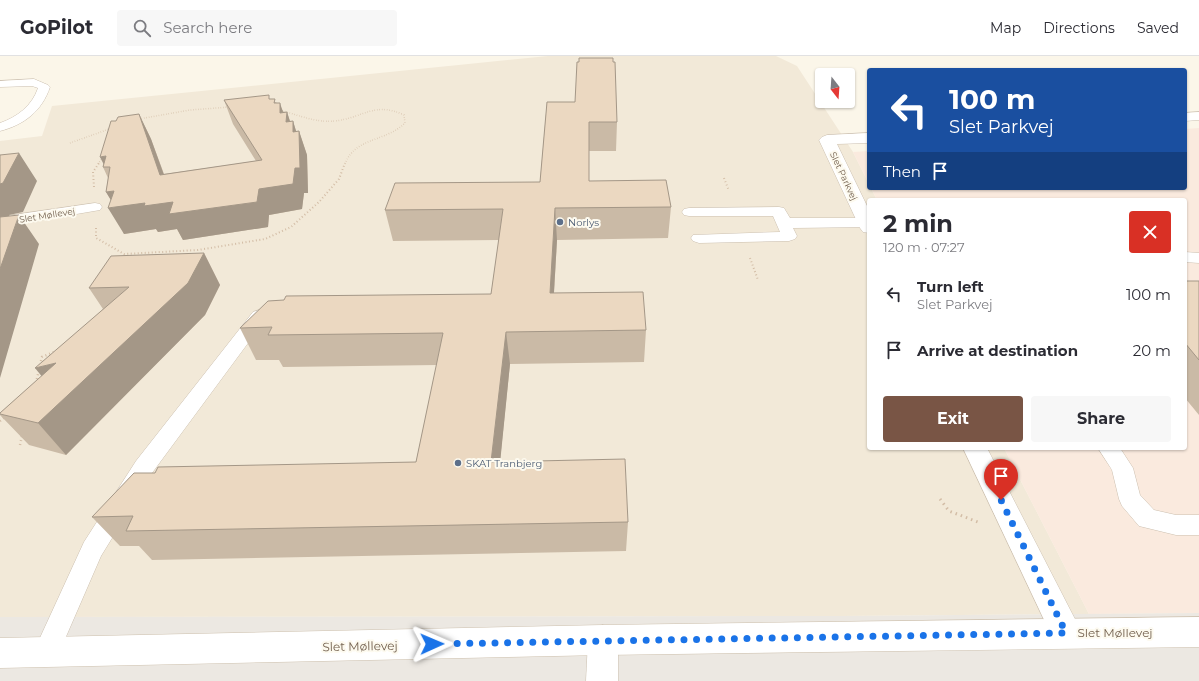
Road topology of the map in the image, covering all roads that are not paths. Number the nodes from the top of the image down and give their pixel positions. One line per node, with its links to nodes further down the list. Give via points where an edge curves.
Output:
1 (0, 84): 4 (lane, via 34,82 44,87 36,103 24,117)
2 (1199, 116): 3 (street)
3 (1187, 117)
4 (0, 126)
5 (867, 138): 10 (street, Slet Parkvej, via 827,140)
6 (95, 207): 8 (lane, Slet Møllevej)
7 (689, 212): 9 (lane, via 779,211)
8 (0, 222)
9 (784, 224): 11 (lane); 12 (lane, via 789,236)
10 (867, 224)
11 (867, 226)
12 (699, 238)
13 (1187, 257): 14 (lane)
14 (1199, 258)
15 (269, 302): 22 (lane, via 144,467 92,550)
16 (976, 450): 19 (street)
17 (1110, 450): 18 (lane, via 1122,468 1130,499 1147,518 1176,525)
18 (1199, 525)
19 (1066, 633): 20 (street, Slet Møllevej); 21 (street, Slet Møllevej)
20 (1198, 634)
21 (603, 640): 22 (street, Slet Møllevej); 24 (street)
22 (46, 653): 23 (street, Slet Møllevej)
23 (0, 654)
24 (602, 681)

